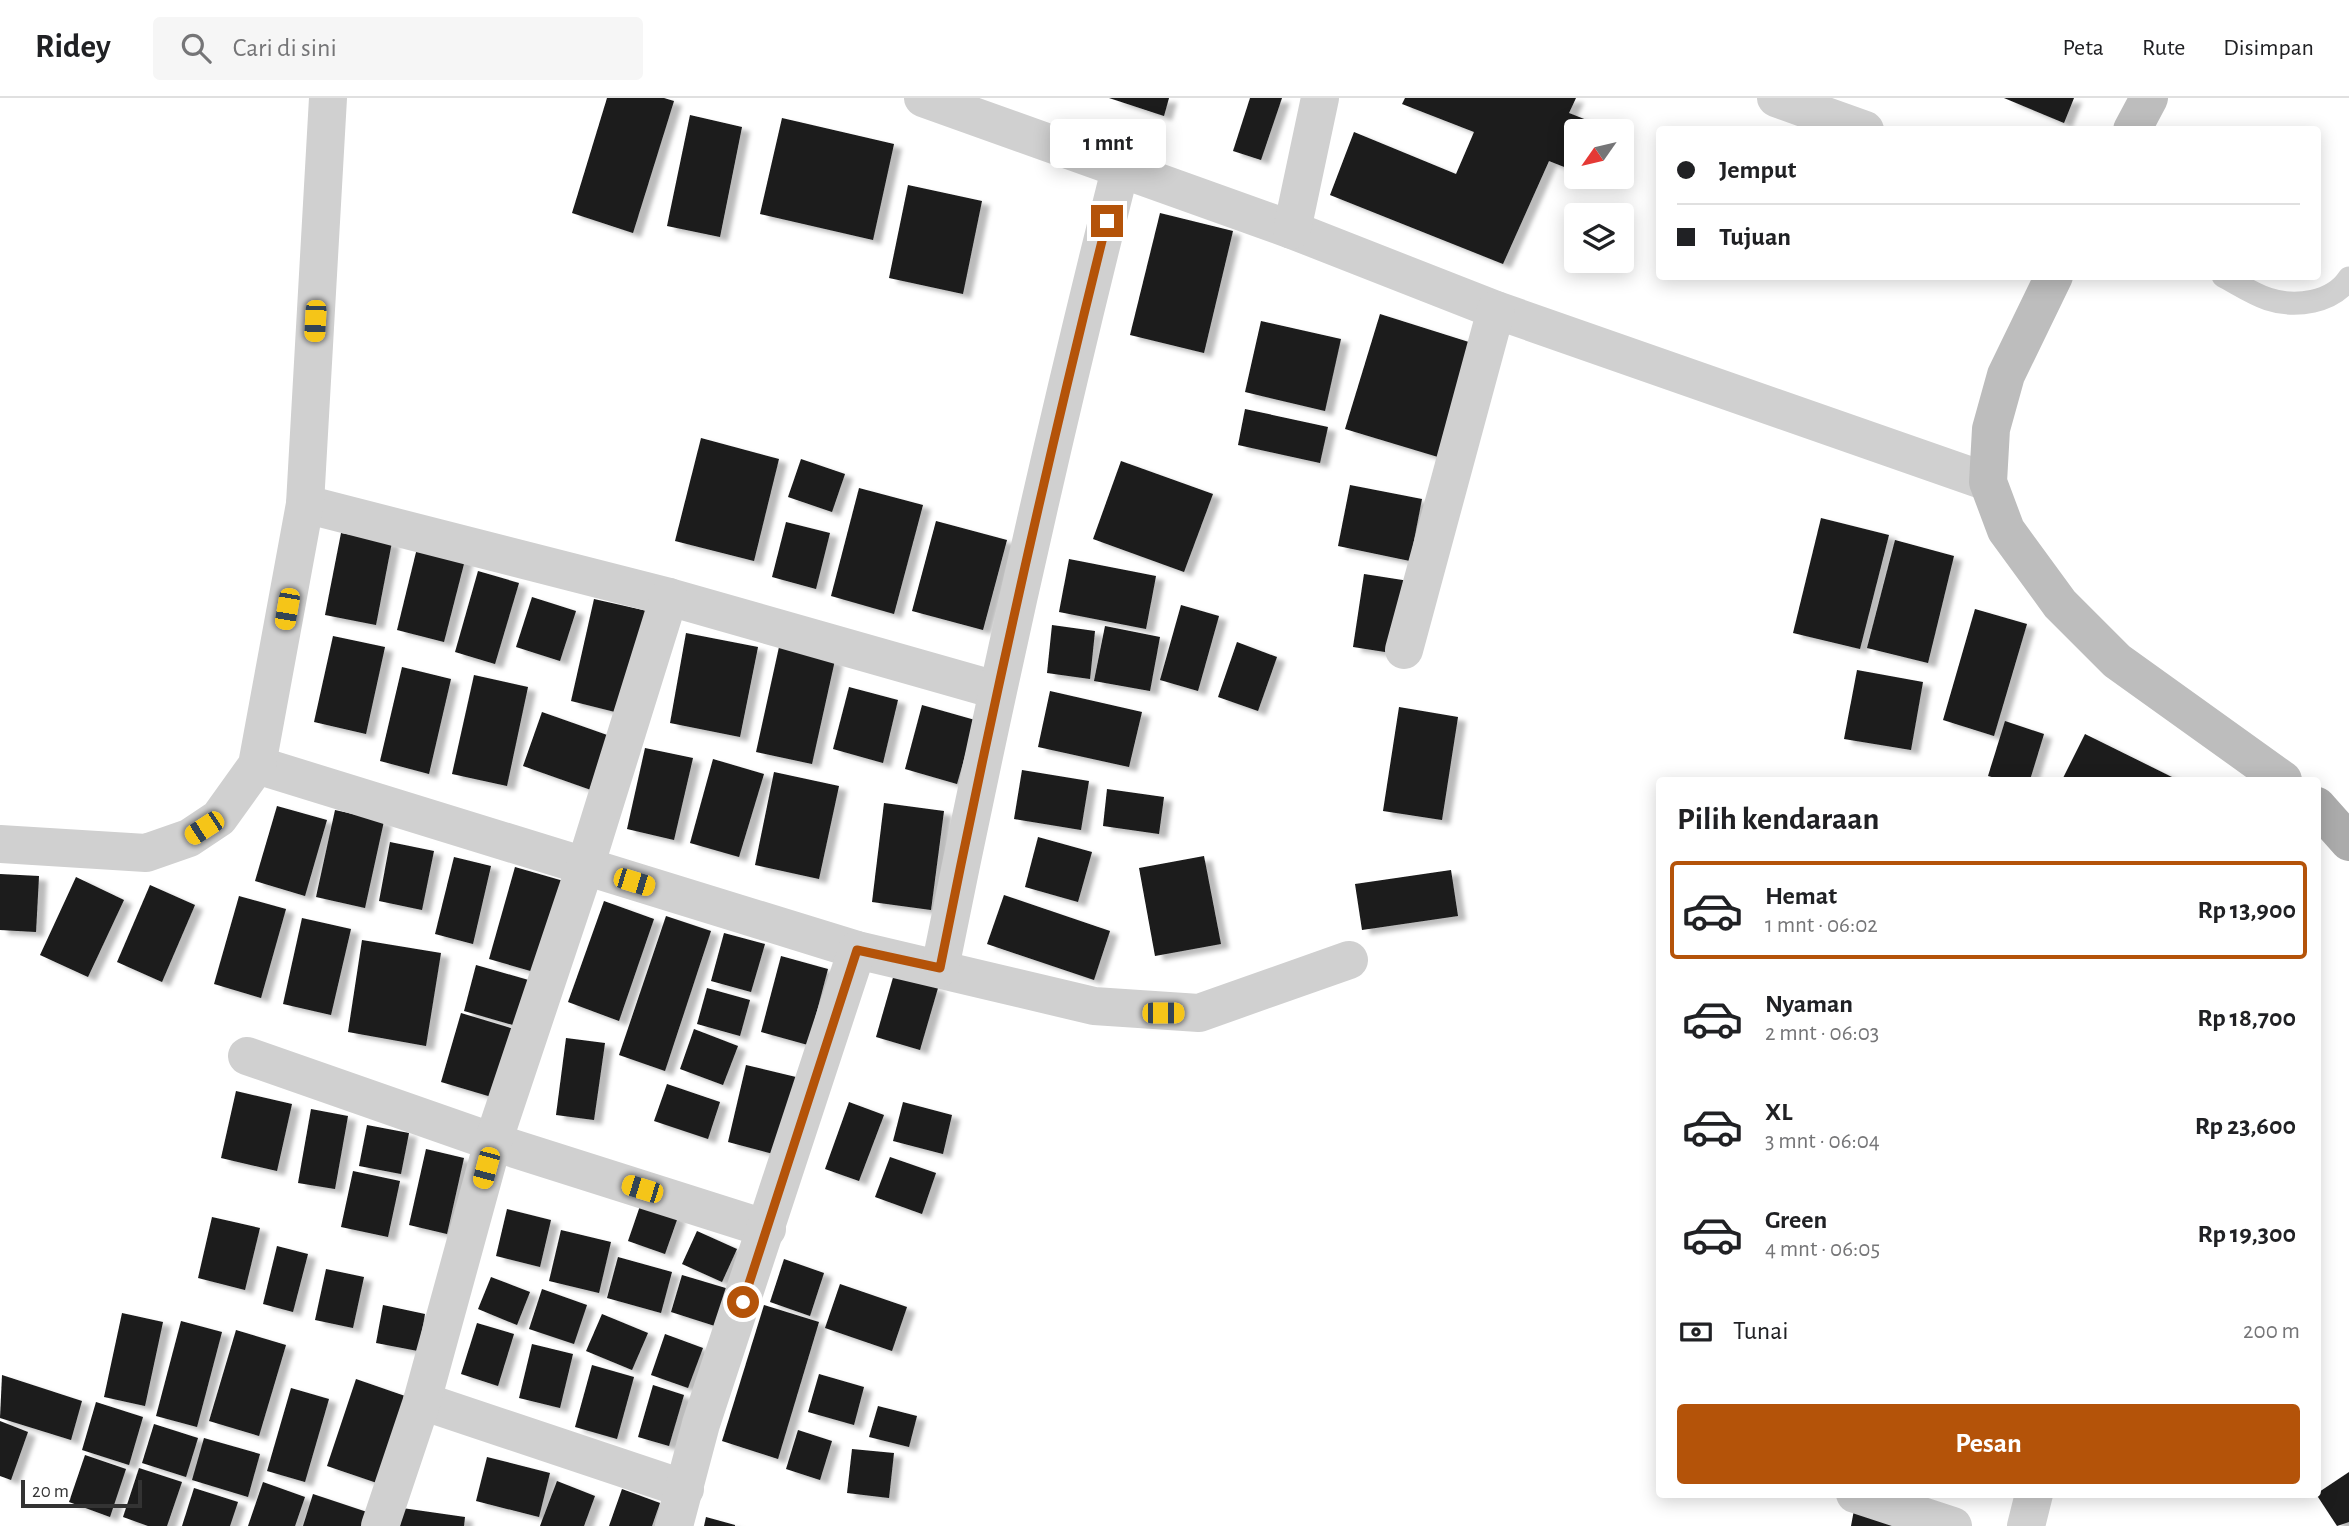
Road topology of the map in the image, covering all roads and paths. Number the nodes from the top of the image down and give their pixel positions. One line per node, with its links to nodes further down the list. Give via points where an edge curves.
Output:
1 (328, 98): 15 (street)
2 (923, 98): 8 (street)
3 (1320, 98): 9 (street)
4 (1776, 98): 6 (street)
5 (2149, 98): 7 (main road)
6 (1854, 126)
7 (2134, 126)
8 (1120, 170): 9 (street); 18 (street)
9 (1292, 230): 13 (street)
10 (2349, 278): 12 (lane, via 2327,298 2295,303 2269,299)
11 (2052, 280): 14 (main road, via 2006,375 1992,429)
12 (2231, 280)
13 (1496, 310): 14 (street); 17 (street)
14 (1988, 482): 20 (main road, via 2006,530 2060,604 2117,661)
15 (305, 504): 16 (street); 19 (street)
16 (669, 597): 18 (street); 26 (street)
17 (1404, 650)
18 (996, 690): 29 (street)
19 (257, 765): 25 (street, via 219,818 189,838 146,853); 26 (street)
20 (2279, 777)
21 (2321, 806): 23 (main road)
22 (2321, 810): 24 (main road)
23 (2349, 814)
24 (2349, 842)
25 (0, 844)
26 (585, 867): 27 (street); 31 (street)
27 (857, 950): 29 (street); 32 (street)
28 (1349, 960): 29 (street, via 1199,1013 1094,1006)
29 (940, 968)
30 (247, 1056): 31 (street)
31 (493, 1142): 32 (street); 33 (street)
32 (767, 1229): 34 (street)
33 (422, 1401): 34 (street); 37 (street)
34 (685, 1489): 38 (street)
35 (1867, 1498): 39 (street)
36 (2033, 1498): 40 (street)
37 (380, 1526)
38 (674, 1526)
39 (1953, 1526)
40 (2026, 1526)

